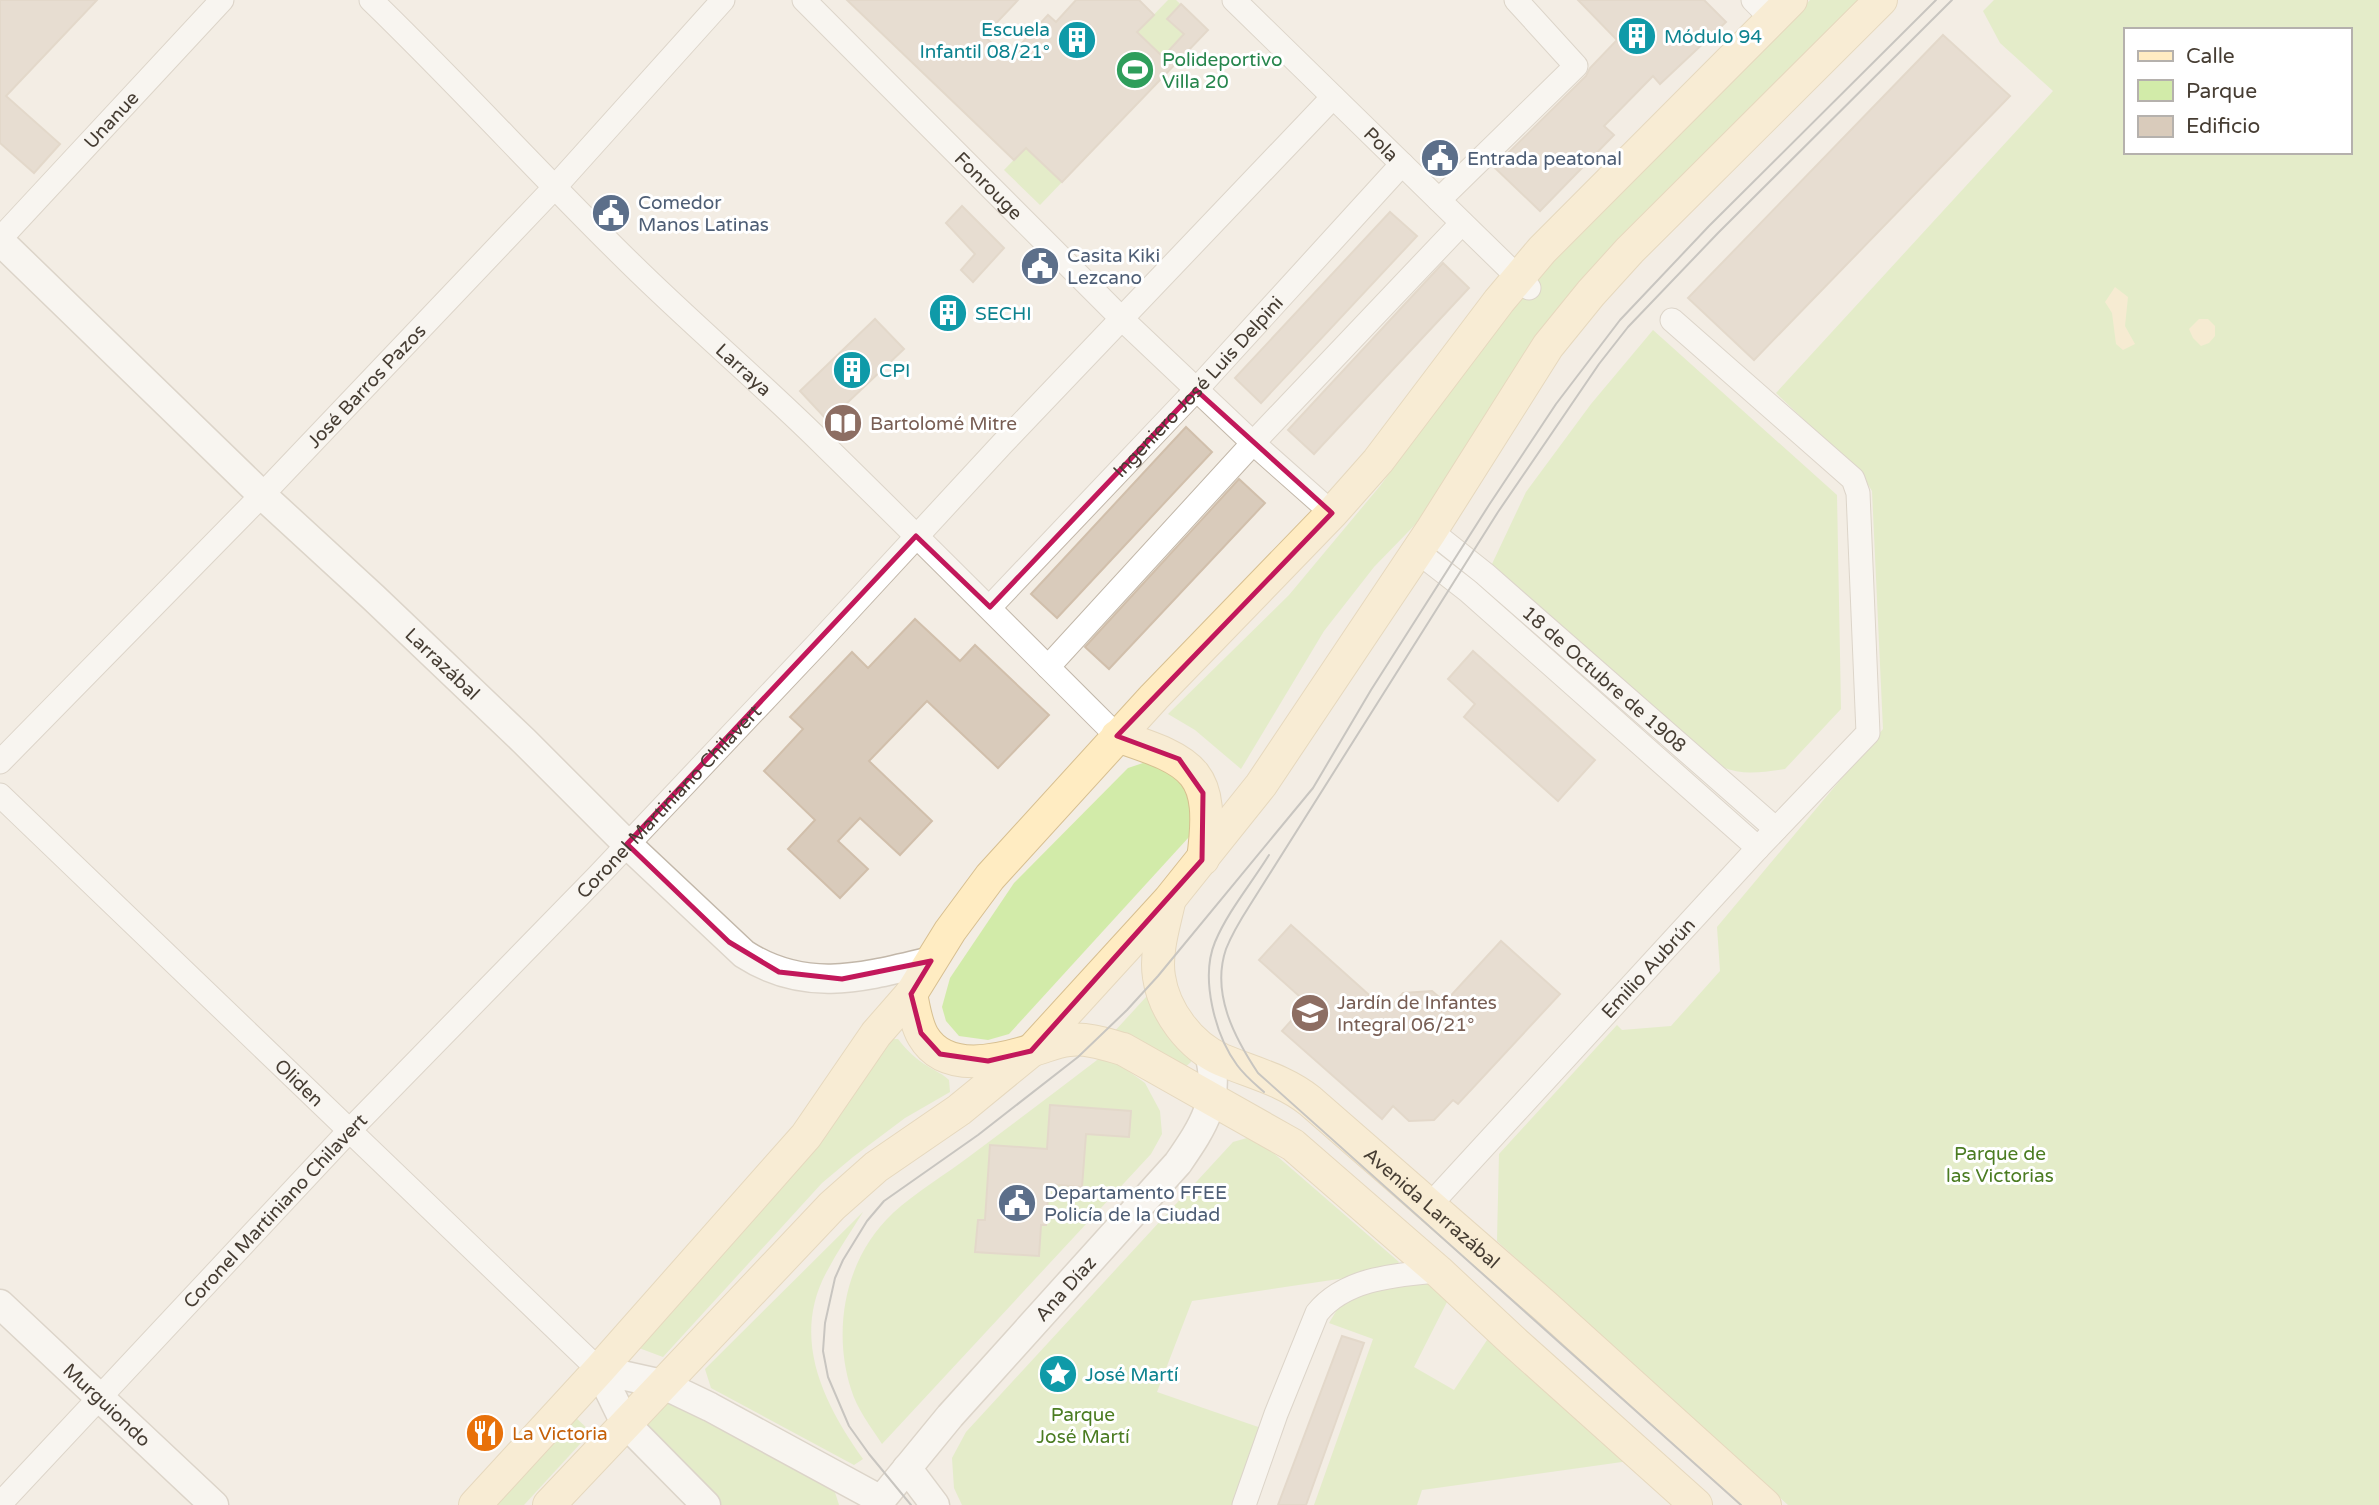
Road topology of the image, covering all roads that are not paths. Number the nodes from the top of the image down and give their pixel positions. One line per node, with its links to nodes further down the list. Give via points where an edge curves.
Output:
1 (222, 0): 14 (street, Unanue)
2 (372, 0): 11 (street, Larraya)
3 (723, 0): 11 (street, José Barros Pazos)
4 (804, 0): 16 (street, Fonrouge)
5 (1234, 0): 9 (street, Pola)
6 (1516, 0): 12 (street, via 1576,66)
7 (1881, 0): 23 (main road, via 1591,293 1548,346)
8 (1772, 6): 15 (main road, via 1542,250)
9 (1333, 97): 10 (street, Pola); 16 (street, Coronel Martiniano Chilavert)
10 (1402, 164): 12 (street, Pola); 18 (street, Ingeniero José Luis Delpini)
11 (554, 188): 20 (street, José Barros Pazos); 22 (street, Larraya)
12 (1439, 200): 13 (street, Pola)
13 (1462, 223): 15 (street, Pola); 19 (street)
14 (0, 240): 20 (street, Larrazábal)
15 (1523, 283): 21 (main road)
16 (1122, 319): 18 (street, Fonrouge); 22 (street, Coronel Martiniano Chilavert)
17 (1672, 320): 29 (street, Emilio Aubrún, via 1853,479 1858,493 1868,733)
18 (1196, 390): 19 (street, Fonrouge); 24 (street, Ingeniero José Luis Delpini)
19 (1253, 443): 21 (street, Fonrouge); 25 (street)
20 (262, 495): 27 (street, José Barros Pazos); 30 (street, Larrazábal)
21 (1332, 513): 26 (main road)
22 (916, 536): 24 (street, Larraya); 30 (street, Coronel Martiniano Chilavert)
23 (1424, 542): 29 (street, 18 de Octubre de 1908, via 1485,574); 31 (street, 18 de Octubre de 1908, via 1468,591); 32 (main road, via 1261,785)
24 (990, 607): 25 (street, Larraya)
25 (1048, 667): 26 (street, Larraya)
26 (1117, 736): 32 (main road, via 1179,759 1195,774 1207,810); 34 (main road, via 976,894)
27 (0, 762)
28 (0, 795): 39 (street, Oliden)
29 (1776, 829): 31 (street, Emilio Aubrún)
30 (627, 844): 34 (street, Larrazábal, via 729,942 779,972 801,978 842,979); 39 (street, Coronel Martiniano Chilavert)
31 (1758, 848): 40 (street, Emilio Aubrún)
32 (1202, 860): 33 (main road)
33 (1169, 900): 36 (main road); 37 (main road, Avenida Larrazábal, via 1158,976 1171,1012)
34 (931, 961): 35 (main road)
35 (911, 994): 36 (main road, via 921,1033 940,1054 972,1062); 45 (main road, via 876,1034 806,1136)
36 (1031, 1051): 38 (main road, via 1066,1040 1096,1041 1123,1049); 46 (main road, via 851,1189)
37 (1209, 1054): 38 (street, Ana Díaz); 40 (main road, Avenida Larrazábal, via 1298,1091)
38 (1213, 1098): 41 (main road, via 1293,1145); 49 (street, Ana Díaz, via 1197,1133 1167,1177)
39 (348, 1132): 45 (street, Oliden); 47 (street, Coronel Martiniano Chilavert)
40 (1430, 1205): 43 (main road, Avenida Larrazábal)
41 (1438, 1271): 44 (main road); 57 (street, via 1367,1282 1339,1292 1317,1313)
42 (0, 1304): 47 (street, Murguiondo)
43 (1545, 1306): 44 (main road); 59 (main road, Avenida Larrazábal)
44 (1513, 1341): 58 (main road)
45 (598, 1370): 46 (street); 48 (street); 53 (main road)
46 (662, 1384): 48 (main road); 50 (street)
47 (100, 1396): 51 (street, Coronel Martiniano Chilavert); 52 (street, Murguiondo)
48 (625, 1423): 54 (main road); 55 (street)
49 (907, 1468): 50 (street, Ana Díaz); 56 (street)
50 (879, 1503)
51 (0, 1504)
52 (214, 1505)
53 (475, 1505)
54 (549, 1505)
55 (706, 1505)
56 (935, 1505)
57 (1244, 1505)
58 (1696, 1505)
59 (1765, 1505)

